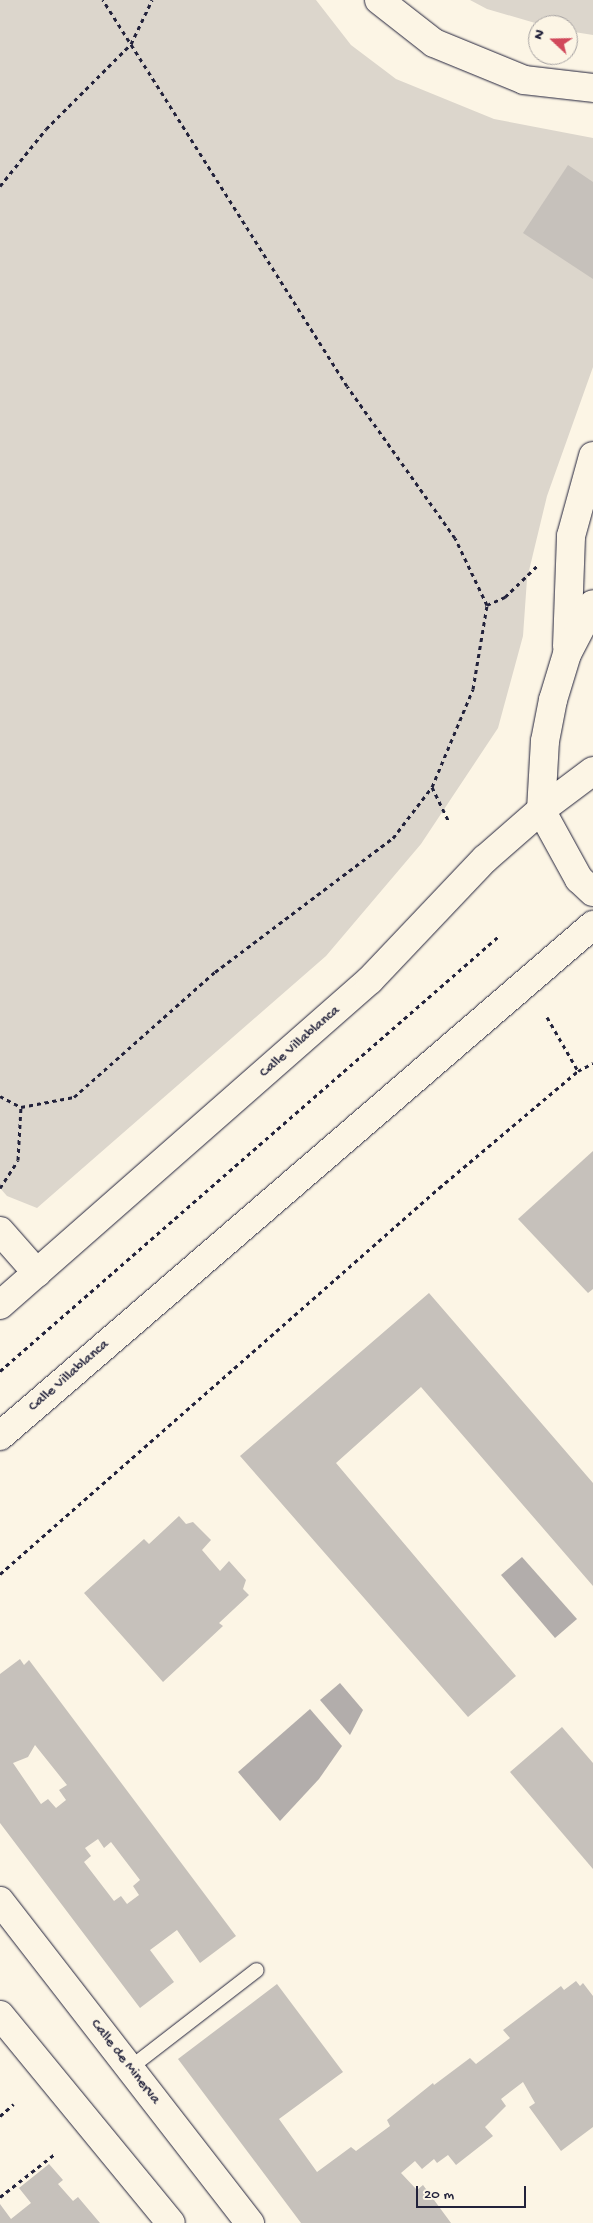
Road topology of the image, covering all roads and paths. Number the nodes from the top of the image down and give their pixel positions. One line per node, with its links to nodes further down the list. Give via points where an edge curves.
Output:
1 (103, 0): 4 (path)
2 (152, 0): 4 (path)
3 (379, 0): 5 (main road, via 434,43 524,80)
4 (130, 44): 6 (path, via 46,130); 10 (path, via 347,386 455,538)
5 (593, 88)
6 (0, 186)
7 (593, 456): 11 (main road, via 571,536)
8 (539, 565): 10 (path, via 505,597)
9 (593, 604): 11 (main road)
10 (487, 606): 13 (path, via 474,689)
11 (567, 654): 14 (main road, via 545,741)
12 (593, 771): 14 (main road, Calle Villablanca)
13 (432, 787): 15 (path); 23 (path, via 394,838 214,972 74,1097)
14 (541, 810): 16 (main road, via 579,880); 26 (main road, Calle Villablanca, via 473,871 370,980)
15 (449, 822)
16 (593, 892)
17 (593, 925): 29 (main road, Calle Villablanca)
18 (499, 936): 28 (path)
19 (547, 1017): 21 (path)
20 (593, 1063): 21 (path)
21 (578, 1071): 30 (path, via 439,1188)
22 (0, 1096): 23 (path)
23 (21, 1107): 24 (path, via 18,1160)
24 (0, 1188)
25 (0, 1231): 26 (main road)
26 (37, 1273): 27 (main road, Calle Villablanca)
27 (0, 1305)
28 (0, 1371)
29 (0, 1436)
30 (0, 1574)
31 (0, 1901): 34 (main road, Calle de Minerva)
32 (256, 1970): 34 (lane)
33 (0, 2015): 39 (main road)
34 (130, 2068): 40 (main road, Calle de Minerva)
35 (14, 2104): 36 (path)
36 (0, 2116)
37 (56, 2154): 38 (path)
38 (0, 2196)
39 (162, 2218)
40 (250, 2223)

